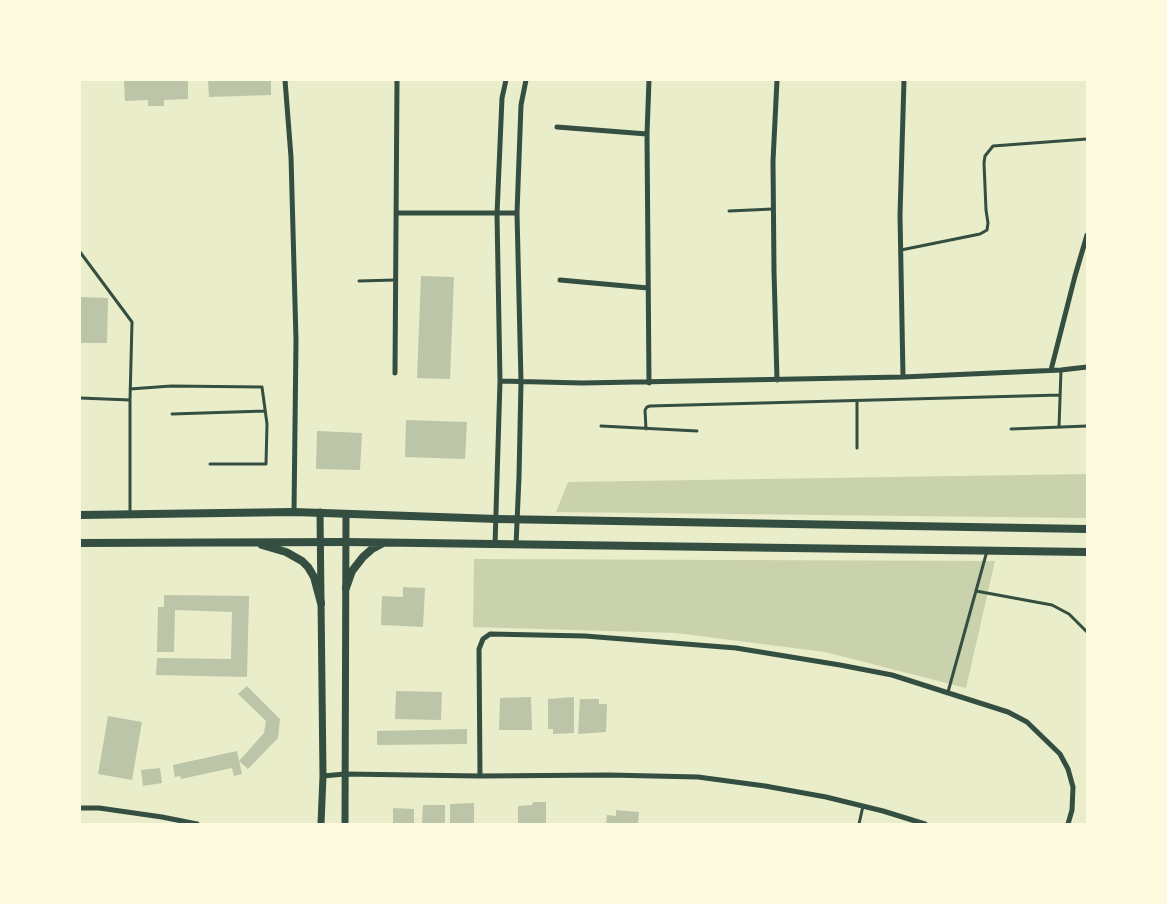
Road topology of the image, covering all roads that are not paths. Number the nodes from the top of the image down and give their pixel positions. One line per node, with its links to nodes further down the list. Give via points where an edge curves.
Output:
1 (285, 80): 47 (street, via 296,340)
2 (397, 80): 13 (street)
3 (506, 80): 15 (street, via 502,98)
4 (526, 80): 14 (street, via 521,105)
5 (649, 80): 9 (street)
6 (777, 80): 11 (street)
7 (904, 80): 17 (street)
8 (557, 127): 9 (street)
9 (646, 134): 22 (street)
10 (1087, 140): 17 (lane, via 993,146 984,163 987,230)
11 (773, 209): 12 (lane); 28 (street)
12 (729, 211)
13 (396, 213): 15 (street); 19 (street)
14 (518, 213): 15 (street); 30 (street)
15 (497, 214): 29 (street)
16 (1087, 235): 24 (street)
17 (900, 251): 27 (street)
18 (80, 252): 32 (lane, via 132,322)
19 (396, 280): 21 (lane); 26 (street)
20 (560, 280): 22 (street)
21 (358, 281)
22 (648, 288): 31 (street)
23 (1087, 367): 25 (street)
24 (1051, 370): 25 (street); 27 (street)
25 (1061, 370): 33 (lane)
26 (395, 373)
27 (903, 377): 28 (street)
28 (778, 380): 31 (street)
29 (500, 381): 30 (street); 52 (street)
30 (521, 382): 31 (street); 53 (street)
31 (649, 382)
32 (130, 389): 35 (lane); 37 (lane, via 262,387)
33 (1060, 395): 36 (lane); 41 (lane)
34 (80, 398): 35 (lane)
35 (130, 400): 49 (lane)
36 (856, 400): 42 (lane, via 650,406 646,410); 45 (lane)
37 (265, 411): 38 (lane); 46 (lane, via 266,464)
38 (172, 414)
39 (601, 426): 42 (lane)
40 (1087, 426): 41 (lane)
41 (1058, 427): 43 (lane)
42 (646, 429): 44 (lane)
43 (1011, 429)
44 (697, 431)
45 (857, 448)
46 (210, 464)
47 (294, 512): 48 (main road); 49 (main road)
48 (320, 512): 50 (main road); 56 (street)
49 (130, 514): 51 (main road)
50 (346, 514): 52 (main road); 57 (street)
51 (80, 515)
52 (497, 519): 53 (main road); 60 (street)
53 (518, 519): 54 (main road); 61 (street)
54 (1087, 529)
55 (253, 542): 56 (main road); 59 (main road); 66 (main road, via 286,552 302,561 314,577)
56 (320, 542): 57 (main road); 66 (street)
57 (346, 542): 58 (main road); 64 (street)
58 (384, 542): 60 (main road); 64 (main road, via 363,557 352,571)
59 (80, 543)
60 (495, 544): 61 (main road)
61 (516, 545): 62 (main road)
62 (987, 551): 63 (main road); 65 (lane)
63 (1087, 552)
64 (346, 588): 69 (street)
65 (976, 592): 67 (lane, via 1052,605 1069,614); 68 (lane)
66 (321, 603): 70 (street)
67 (1087, 632)
68 (948, 692): 71 (street, via 892,675 736,648 585,636 490,634 483,639 479,649); 79 (street, via 1027,722 1060,754 1073,787)
69 (345, 774): 70 (street); 71 (street); 76 (street)
70 (323, 776): 75 (street)
71 (480, 776): 72 (street, via 698,778 765,786)
72 (863, 806): 77 (lane); 78 (street)
73 (80, 808): 74 (street, via 99,808)
74 (197, 824)
75 (322, 824)
76 (346, 824)
77 (859, 824)
78 (925, 824)
79 (1068, 824)

